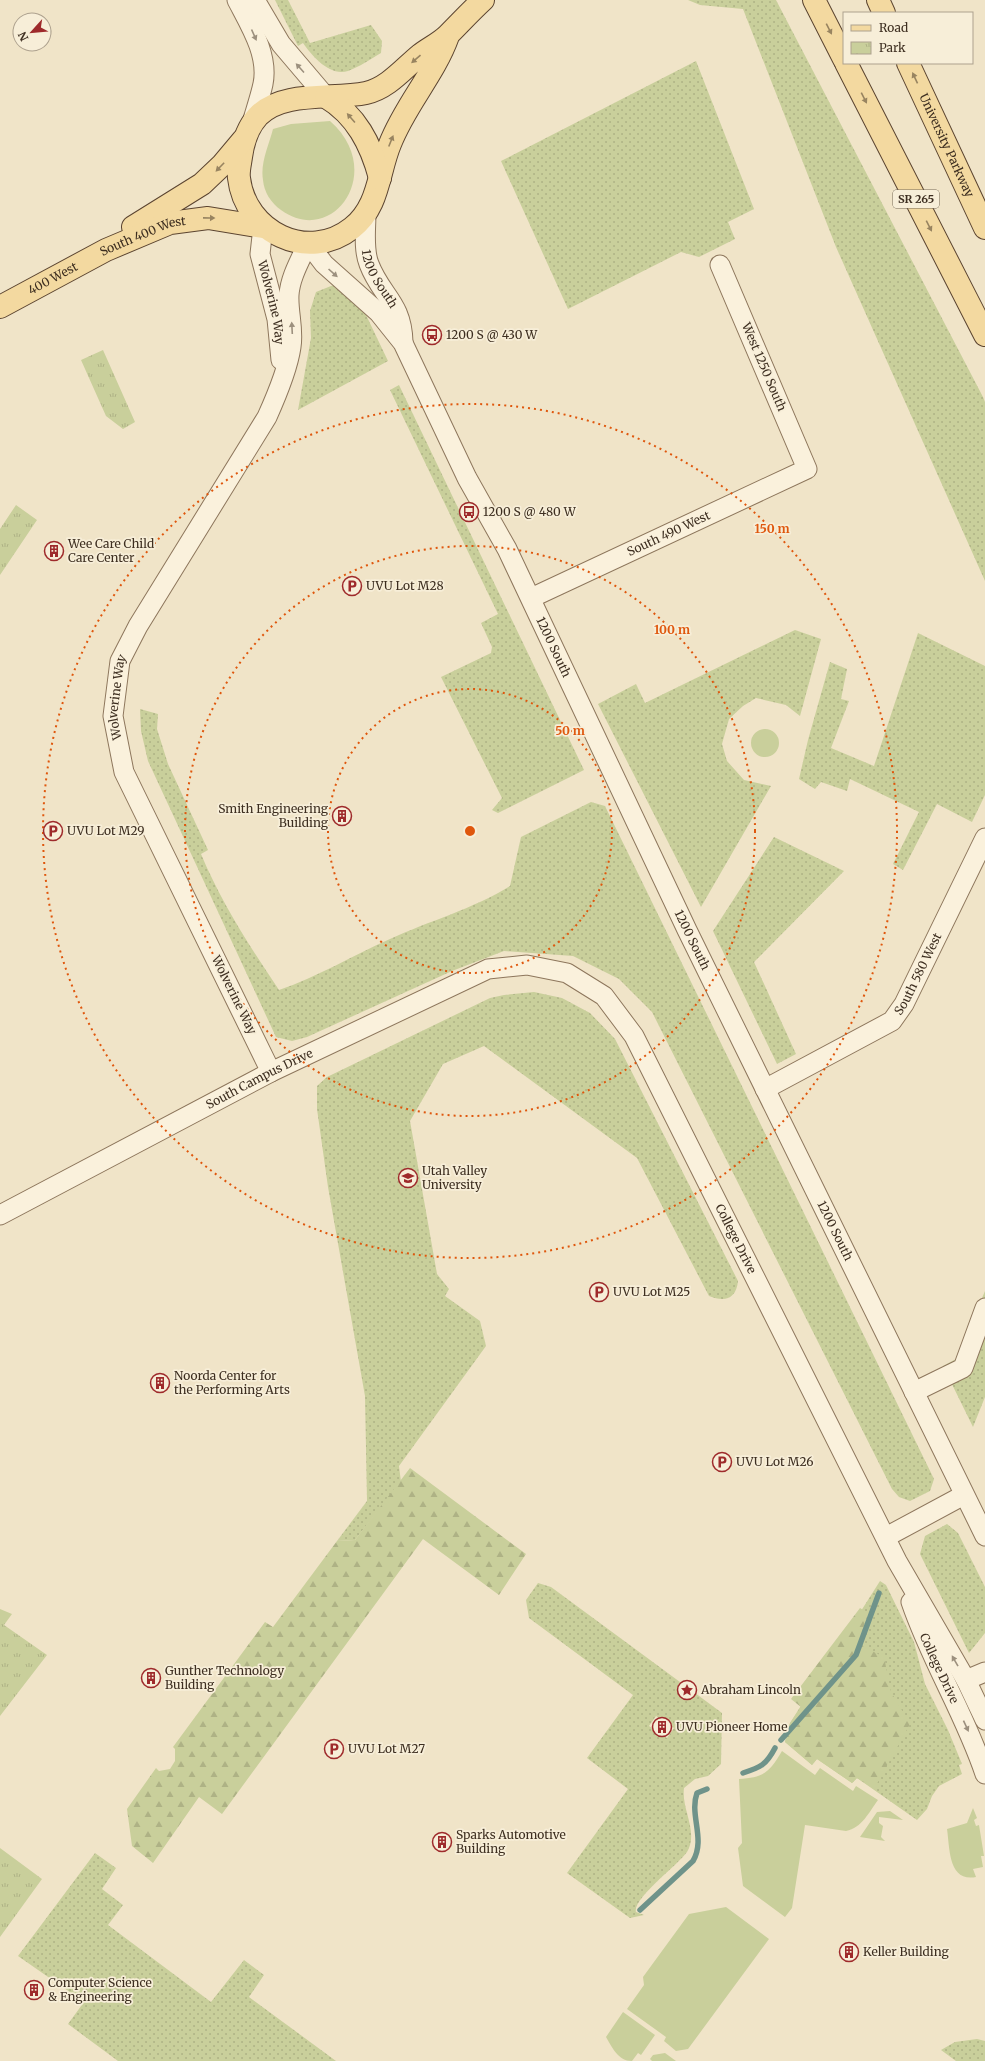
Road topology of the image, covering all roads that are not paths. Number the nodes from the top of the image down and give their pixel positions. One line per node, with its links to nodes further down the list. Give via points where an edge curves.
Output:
1 (238, 0): 12 (street, one-way to 12, via 264,63 263,84)
2 (255, 0): 11 (street, one-way to 2, via 281,44)
3 (483, 0): 7 (main road)
4 (814, 0): 8 (main road, one-way to 8)
5 (878, 0): 6 (main road)
6 (884, 12)
7 (448, 36): 11 (main road, one-way to 11, via 381,87 368,92); 13 (main road, one-way to 7, via 399,122 436,63)
8 (843, 57)
9 (847, 64): 21 (main road, SR 265, one-way to 21)
10 (908, 64): 16 (main road, University Parkway, one-way to 10)
11 (326, 97): 12 (main road, via 282,101 265,110); 13 (main road, one-way to 11, via 369,145 356,123 340,106)
12 (248, 132): 15 (main road, via 238,176 249,209); 18 (main road, South 400 West, one-way to 18, via 222,165 202,184 128,231)
13 (380, 178): 14 (main road)
14 (366, 213): 17 (main road, via 342,235); 22 (street, 1200 South, via 368,261 398,313)
15 (263, 227): 17 (main road, via 288,240); 18 (main road, South 400 West, one-way to 15, via 155,228 186,219 216,218); 23 (street, Wolverine Way, via 260,254 277,319)
16 (985, 228)
17 (308, 243): 22 (street, 1200 South, one-way to 22, via 324,264 379,313); 23 (street, Wolverine Way, one-way to 17, via 287,364 292,336 290,285)
18 (106, 250): 20 (main road, 400 West)
19 (720, 265): 24 (street, West 1250 South)
20 (0, 307)
21 (985, 335)
22 (403, 343): 25 (street, 1200 South, via 467,478 497,529)
23 (281, 379): 28 (street, Wolverine Way, via 267,417 142,620 120,662 113,716 124,772)
24 (807, 469): 25 (street, South 490 West)
25 (531, 598): 29 (street, 1200 South)
26 (985, 838): 29 (street, South 580 West, via 904,1004 892,1021)
27 (528, 965): 28 (street, South Campus Drive, via 488,969); 35 (street, College Drive, via 567,973 604,996 634,1036)
28 (271, 1072): 30 (street, South Campus Drive)
29 (765, 1089): 32 (street, 1200 South)
30 (0, 1215)
31 (985, 1308): 32 (street, via 963,1368)
32 (914, 1392): 33 (street, 1200 South)
33 (964, 1495): 34 (street, 1200 South); 35 (street)
34 (985, 1536)
35 (886, 1537): 36 (street, College Drive)
36 (897, 1561): 38 (street, College Drive, one-way to 36); 40 (street, College Drive, one-way to 40, via 920,1628 976,1748)
37 (985, 1672): 38 (street)
38 (966, 1680): 39 (street, College Drive)
39 (985, 1720)
40 (985, 1774)

